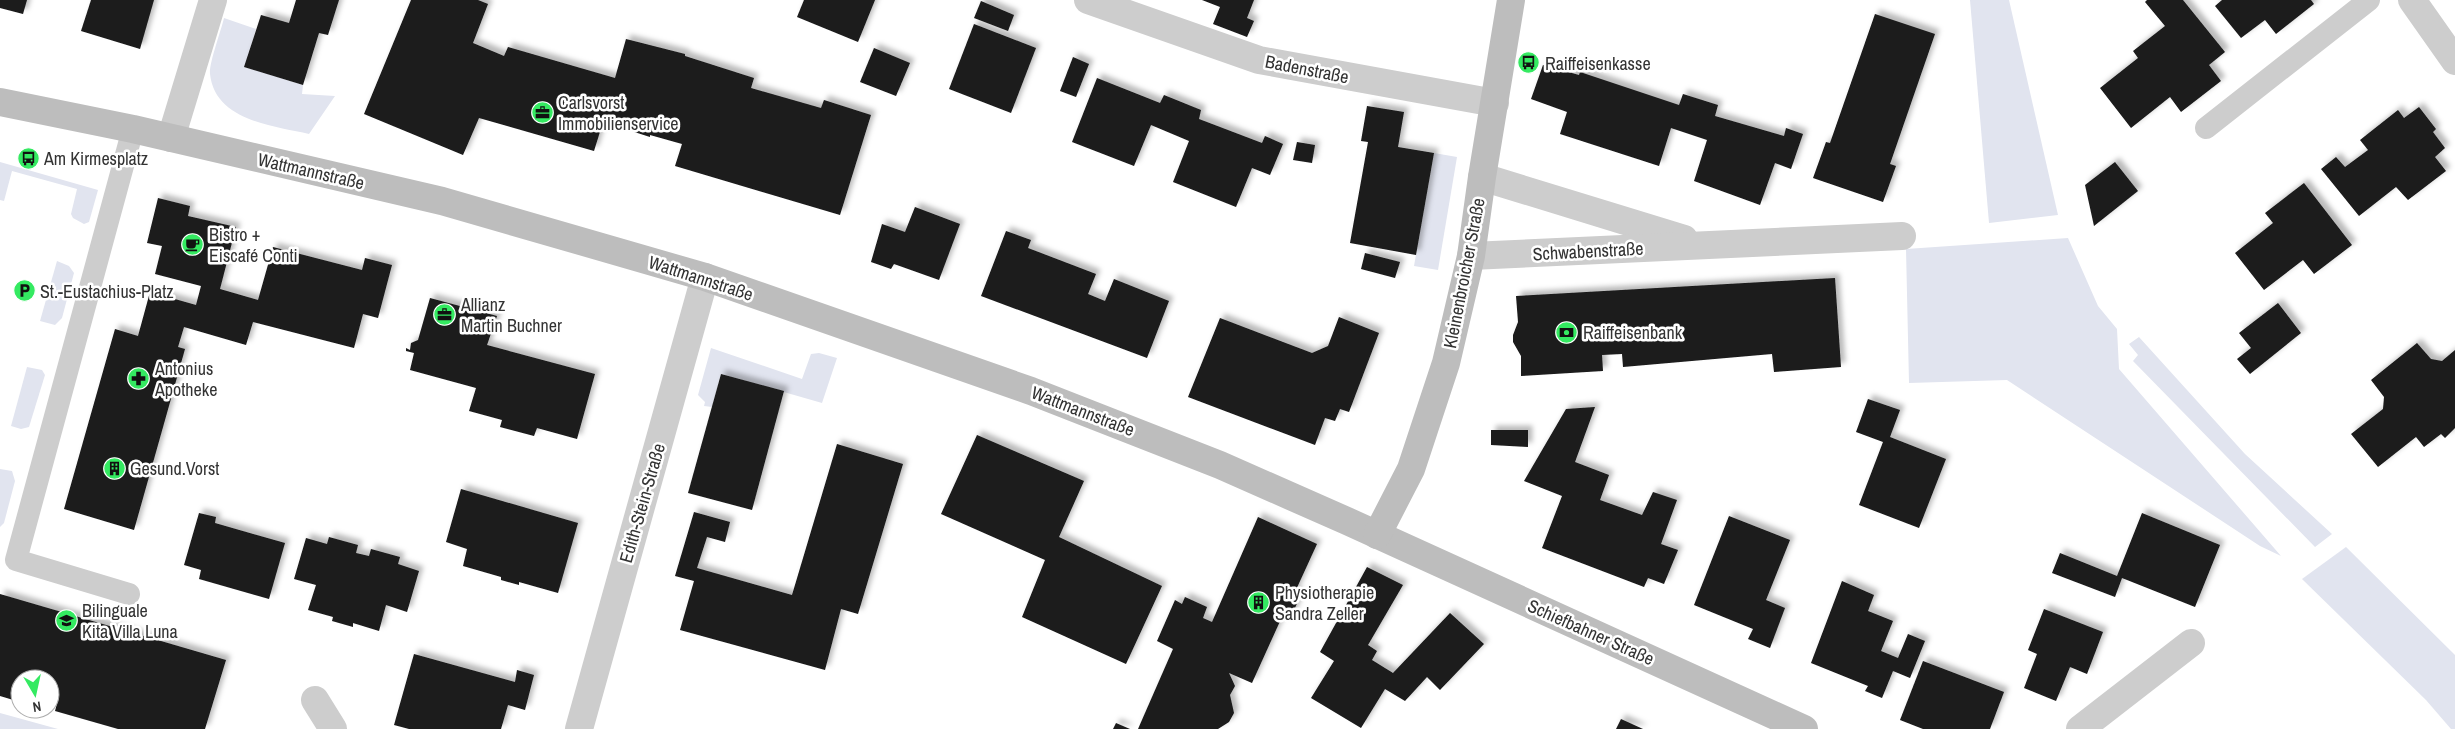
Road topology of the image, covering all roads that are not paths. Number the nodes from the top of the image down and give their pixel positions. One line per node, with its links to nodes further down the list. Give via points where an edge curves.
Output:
1 (213, 0): 12 (street)
2 (1088, 0): 6 (street, Badenstraße)
3 (1511, 0): 9 (street, Kleinenbroicher Straße)
4 (2369, 0): 10 (lane)
5 (2412, 0): 7 (street)
6 (1127, 6): 9 (street, Badenstraße, via 1259,60)
7 (2455, 62)
8 (0, 102): 11 (street, Wattmannstraße)
9 (1495, 103): 13 (street, Kleinenbroicher Straße)
10 (2206, 128)
11 (133, 130): 12 (street, Wattmannstraße); 19 (lane, via 16,560)
12 (171, 138): 17 (street, Wattmannstraße, via 442,201)
13 (1482, 177): 15 (street, Schwabenstraße); 16 (street, Kleinenbroicher Straße)
14 (1902, 236): 15 (street, Schwabenstraße)
15 (1705, 246): 16 (street, Schwabenstraße)
16 (1471, 256): 18 (street, Kleinenbroicher Straße, via 1446,363 1410,469)
17 (705, 277): 18 (street, Wattmannstraße, via 1040,394 1220,465); 23 (street, Edith-Stein-Straße)
18 (1376, 535): 24 (street, Schiefbahner Straße)
19 (129, 594)
20 (2191, 643): 25 (street)
21 (315, 700): 22 (street)
22 (333, 729)
23 (579, 729)
24 (1804, 729)
25 (2080, 729)

